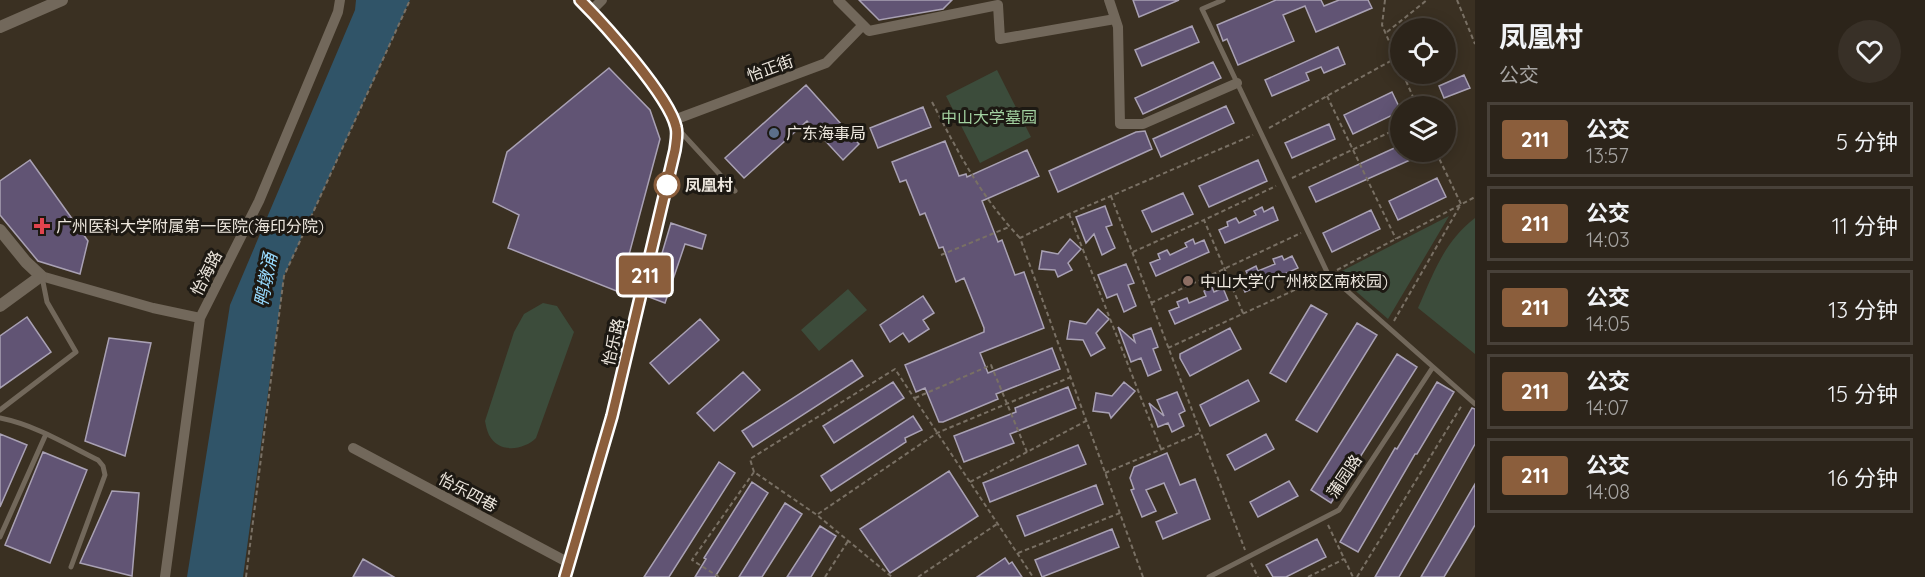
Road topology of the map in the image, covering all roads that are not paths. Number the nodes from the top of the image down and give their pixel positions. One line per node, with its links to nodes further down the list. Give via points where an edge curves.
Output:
1 (62, 0): 11 (street)
2 (340, 0): 18 (street, 怡海路, via 259,201)
3 (580, 0): 8 (street)
4 (602, 0): 8 (street)
5 (838, 0): 10 (street)
6 (1109, 0): 9 (street)
7 (1223, 0): 12 (lane, via 1202,9)
8 (591, 11): 13 (street, via 641,71)
9 (1115, 19): 10 (street, via 1000,39 998,5 869,31); 12 (street, via 1120,124 1143,124)
10 (863, 25): 13 (street, 怡正街, via 826,63)
11 (0, 27)
12 (1237, 83): 19 (lane, via 1328,274)
13 (676, 124): 14 (lane); 26 (street, 怡乐路, via 675,150 612,416)
14 (735, 191)
15 (0, 230): 16 (street)
16 (41, 276): 17 (street); 18 (street); 21 (lane, via 47,302 76,352)
17 (0, 306)
18 (200, 318): 28 (street, 怡海路)
19 (1433, 367): 20 (lane); 30 (lane, 蒲园路, via 1339,510)
20 (1475, 404)
21 (0, 410)
22 (0, 418): 23 (lane)
23 (46, 434): 25 (lane); 27 (lane, via 98,460 105,475)
24 (353, 448): 26 (street, 怡乐四巷)
25 (0, 537)
26 (569, 563): 29 (street, 怡乐路)
27 (71, 567)
28 (165, 577)
29 (565, 577)
30 (1209, 577)

